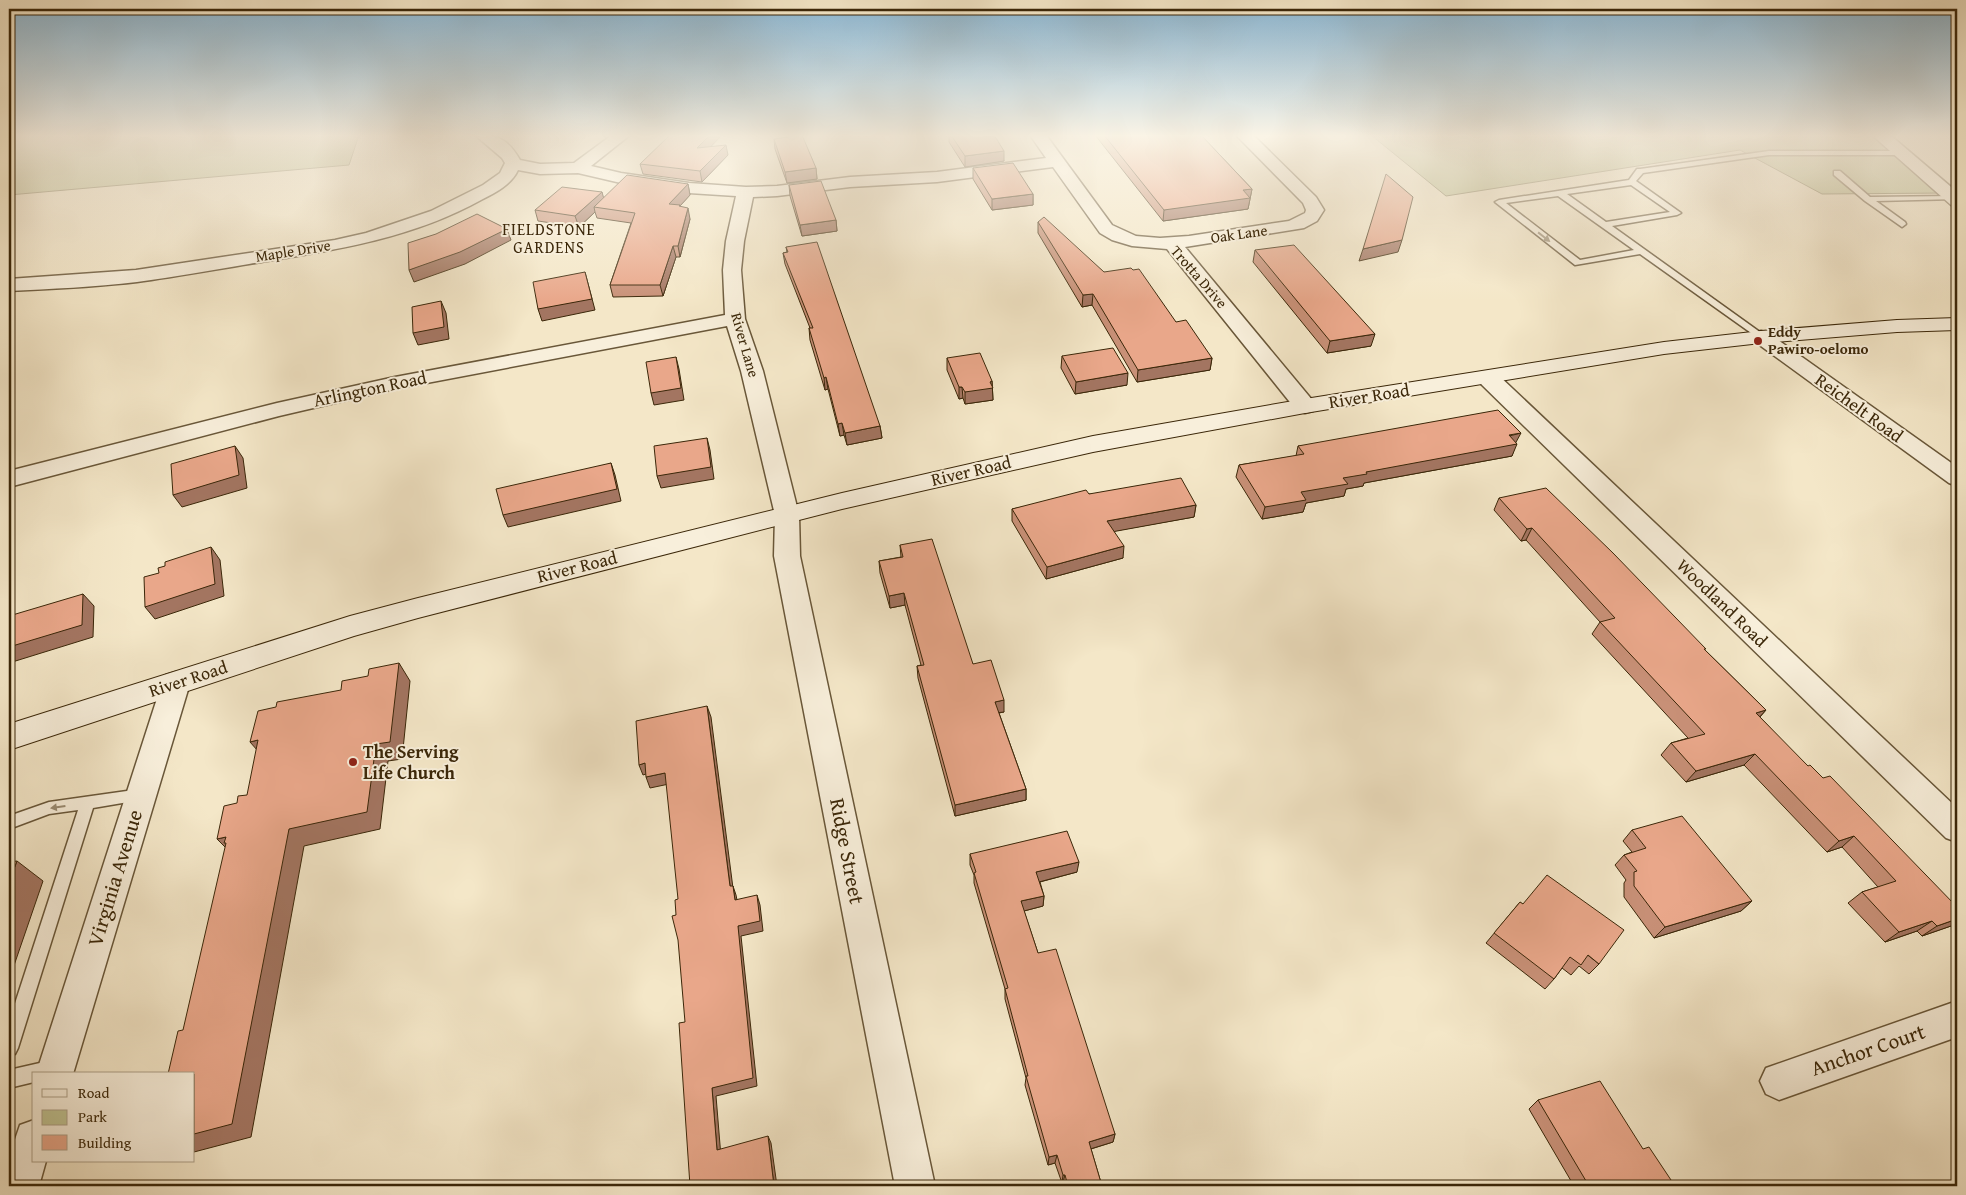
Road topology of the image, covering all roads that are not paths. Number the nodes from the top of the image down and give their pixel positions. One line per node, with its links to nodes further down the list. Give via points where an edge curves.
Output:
1 (486, 191): 18 (street, Maple Drive, via 437,215 335,245 136,276)
2 (713, 191): 10 (street)
3 (779, 191): 10 (street)
4 (1079, 191): 16 (street, Trotta Drive, via 1111,232 1131,241)
5 (1300, 191): 16 (street, Oak Lane, via 1315,210 1312,217 1304,222)
6 (1575, 191): 11 (lane)
7 (1645, 191): 15 (lane, via 1677,212)
8 (1858, 191): 12 (lane)
9 (1945, 191): 13 (street)
10 (746, 192): 19 (street, River Lane, via 732,270)
11 (1560, 193): 15 (lane); 17 (lane, one-way to 17, via 1499,202 1578,263)
12 (1868, 199): 13 (lane); 14 (lane)
13 (1956, 200)
14 (1902, 224)
15 (1606, 226): 17 (lane)
16 (1173, 244): 23 (street, Trotta Drive)
17 (1642, 251): 21 (lane)
18 (9, 285)
19 (735, 319): 25 (street, Arlington Road, via 394,383 267,412); 26 (street, River Lane, via 752,371)
20 (1957, 324): 21 (main road, River Road)
21 (1761, 337): 22 (main road, River Road, via 1664,348); 24 (street, Reichelt Road)
22 (1488, 378): 23 (main road, River Road); 32 (street, Woodland Road)
23 (1305, 406): 26 (main road, River Road, via 1012,461)
24 (1957, 478)
25 (9, 479)
26 (787, 515): 27 (main road, River Road, via 418,608); 41 (street, Ridge Street, via 787,556)
27 (176, 683): 28 (main road, River Road); 29 (street, Virginia Avenue)
28 (9, 737)
29 (141, 795): 30 (lane); 35 (street, Virginia Avenue)
30 (88, 802): 31 (lane, one-way to 31, via 49,808); 34 (lane)
31 (9, 822)
32 (1957, 828)
33 (1957, 1019): 38 (street, Anchor Court)
34 (9, 1048)
35 (55, 1071)
36 (32, 1075): 37 (lane)
37 (9, 1079)
38 (1779, 1080)
39 (32, 1145): 40 (street)
40 (19, 1186)
41 (915, 1186)

